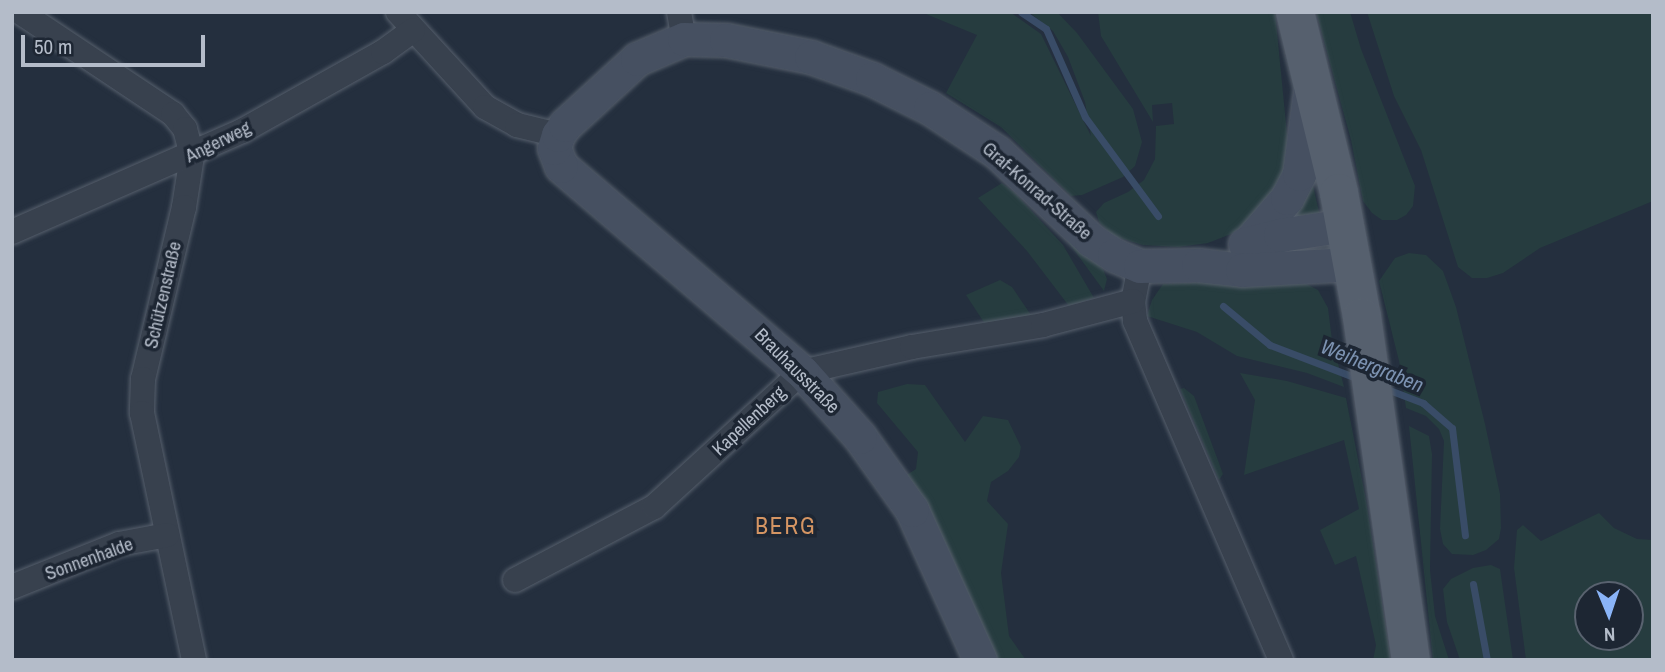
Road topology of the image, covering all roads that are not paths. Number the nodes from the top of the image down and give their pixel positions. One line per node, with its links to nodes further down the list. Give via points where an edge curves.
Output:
1 (20, 12): 7 (street, Schützenstraße, via 173,114 185,129)
2 (1295, 12): 5 (main road)
3 (406, 21): 6 (street, via 485,107 517,125); 7 (street, Angerweg, via 374,58)
4 (682, 26): 6 (street, Graf-Konrad-Straße, via 576,113); 13 (street, Graf-Konrad-Straße, via 811,58 873,79 997,152 1091,240)
5 (1311, 75): 8 (main road); 10 (street, via 1299,174 1287,198)
6 (558, 135): 15 (street, Brauhausstraße, via 554,148 561,166)
7 (192, 156): 9 (street, Angerweg); 16 (street, Schützenstraße, via 143,379 144,435)
8 (1345, 225): 10 (street); 11 (main road)
9 (12, 232)
10 (1249, 242): 12 (street)
11 (1352, 264): 12 (street, via 1241,270); 22 (main road, via 1370,361)
12 (1199, 265): 13 (street)
13 (1140, 266): 14 (street)
14 (1133, 301): 15 (street, Kapellenberg, via 1043,325); 21 (street, via 1135,321)
15 (802, 372): 17 (street, Kapellenberg, via 654,507); 20 (street, Brauhausstraße, via 860,437 912,510)
16 (167, 535): 18 (street, Sonnenhalde, via 119,544); 19 (street, Schützenstraße)
17 (515, 580)
18 (12, 587)
19 (194, 660)
20 (980, 660)
21 (1281, 660)
22 (1411, 660)

